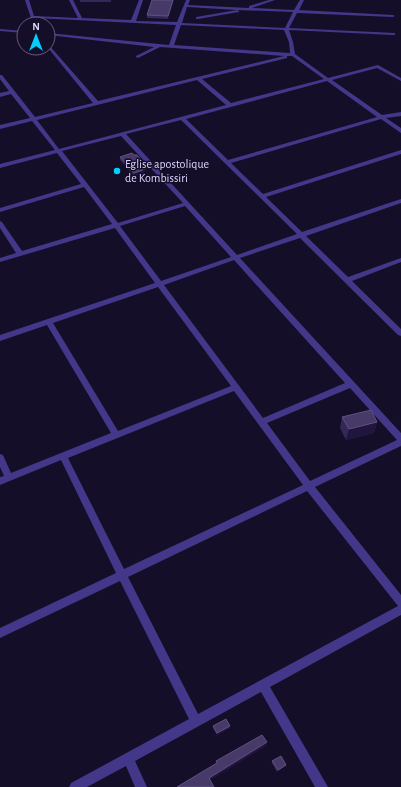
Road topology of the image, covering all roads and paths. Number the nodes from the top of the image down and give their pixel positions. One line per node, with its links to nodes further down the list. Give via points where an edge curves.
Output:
1 (27, 0): 12 (street)
2 (71, 0): 16 (street)
3 (142, 0): 17 (street)
4 (188, 0): 8 (street)
5 (272, 0): 10 (street)
6 (302, 0): 11 (street)
7 (215, 2): 9 (street)
8 (186, 6): 9 (street); 18 (street)
9 (211, 7): 10 (street); 15 (street, via 204,16)
10 (246, 9): 11 (street); 15 (street)
11 (296, 11): 13 (street); 19 (street)
12 (33, 16)
13 (393, 16)
14 (56, 18): 16 (street)
15 (198, 18): 18 (street)
16 (81, 20): 17 (street)
17 (133, 22): 18 (street)
18 (179, 24): 19 (street); 25 (street)
19 (286, 29): 22 (street); 27 (street)
20 (0, 30): 21 (street)
21 (16, 31)
22 (393, 34)
23 (56, 35): 24 (street)
24 (162, 46): 25 (street); 28 (street)
25 (171, 46): 27 (street)
26 (56, 55): 35 (street)
27 (293, 55): 30 (street); 31 (street)
28 (138, 57)
29 (0, 76): 33 (street)
30 (198, 78): 35 (street); 36 (street)
31 (328, 79): 32 (street, via 378,66); 36 (street); 38 (street)
32 (401, 80)
33 (12, 92): 34 (street); 40 (street)
34 (0, 95)
35 (96, 104): 40 (street)
36 (230, 105): 39 (street)
37 (401, 114): 38 (street)
38 (382, 117): 42 (street); 46 (street)
39 (182, 118): 43 (street); 46 (street)
40 (34, 119): 41 (street); 44 (street)
41 (0, 127)
42 (401, 131)
43 (123, 134): 44 (street); 51 (street)
44 (58, 151): 47 (street); 48 (street)
45 (401, 152): 49 (street)
46 (227, 162): 49 (street)
47 (0, 166)
48 (85, 185): 52 (street); 54 (street)
49 (262, 196): 55 (street)
50 (401, 201): 55 (street)
51 (187, 204): 54 (street); 57 (street)
52 (0, 210)
53 (0, 223): 56 (street)
54 (116, 225): 56 (street); 61 (street)
55 (302, 235): 57 (street); 60 (street)
56 (20, 254): 58 (street)
57 (236, 258): 61 (street); 65 (street)
58 (0, 260)
59 (401, 260): 60 (street)
60 (348, 280): 63 (street)
61 (159, 284): 62 (street); 66 (street)
62 (49, 322): 64 (street); 68 (street)
63 (401, 333)
64 (0, 337)
65 (351, 384): 67 (street); 69 (street)
66 (236, 387): 67 (street); 68 (street)
67 (262, 422): 75 (street)
68 (116, 435): 71 (street)
69 (401, 439)
70 (401, 442): 75 (street)
71 (63, 456): 73 (street); 76 (street)
72 (0, 457): 73 (street)
73 (9, 477): 74 (street)
74 (0, 481)
75 (309, 486): 76 (street); 77 (street)
76 (123, 574): 79 (street); 81 (street)
77 (401, 603)
78 (401, 610): 80 (street)
79 (0, 633)
80 (263, 686): 81 (street); 85 (street)
81 (196, 722): 82 (street)
82 (128, 758): 83 (street); 84 (street)
83 (75, 787)
84 (141, 787)
85 (322, 787)

